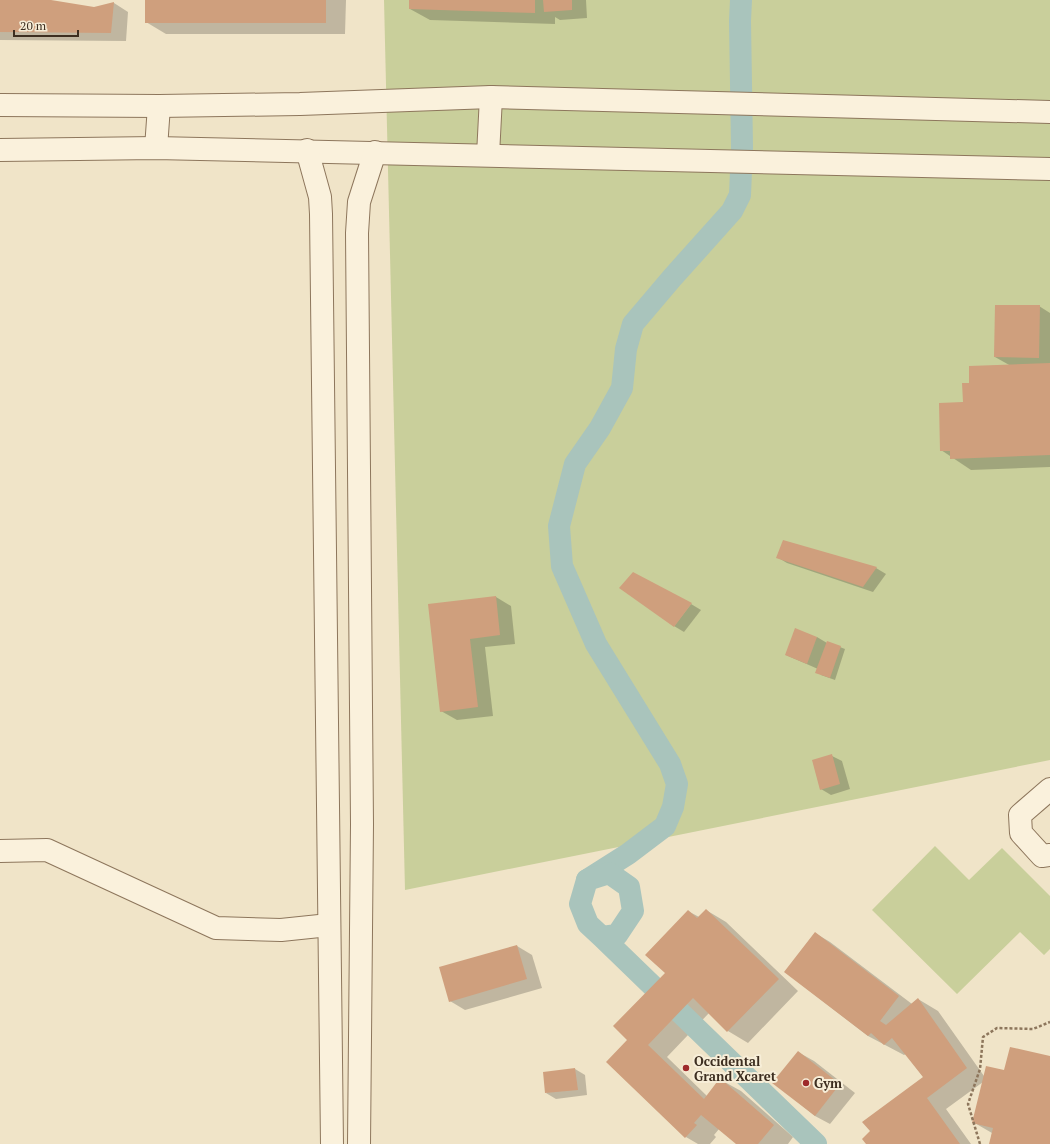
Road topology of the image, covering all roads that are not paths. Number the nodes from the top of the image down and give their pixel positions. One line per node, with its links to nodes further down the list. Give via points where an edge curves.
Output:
1 (491, 97): 3 (street); 4 (street); 9 (street)
2 (0, 105): 3 (street)
3 (159, 106): 5 (street)
4 (1050, 112)
5 (156, 148): 6 (street); 7 (street)
6 (0, 150)
7 (307, 150): 8 (street); 14 (street, via 320,197 321,214)
8 (375, 152): 9 (street); 16 (street, via 359,202 358,233 362,824)
9 (488, 155): 10 (street)
10 (1050, 168)
11 (1050, 789): 13 (street, via 1020,815 1021,833 1042,856)
12 (0, 851): 14 (street, via 47,850 216,928 281,930)
13 (1050, 854)
14 (329, 925): 15 (street)
15 (332, 1144)
16 (359, 1144)

